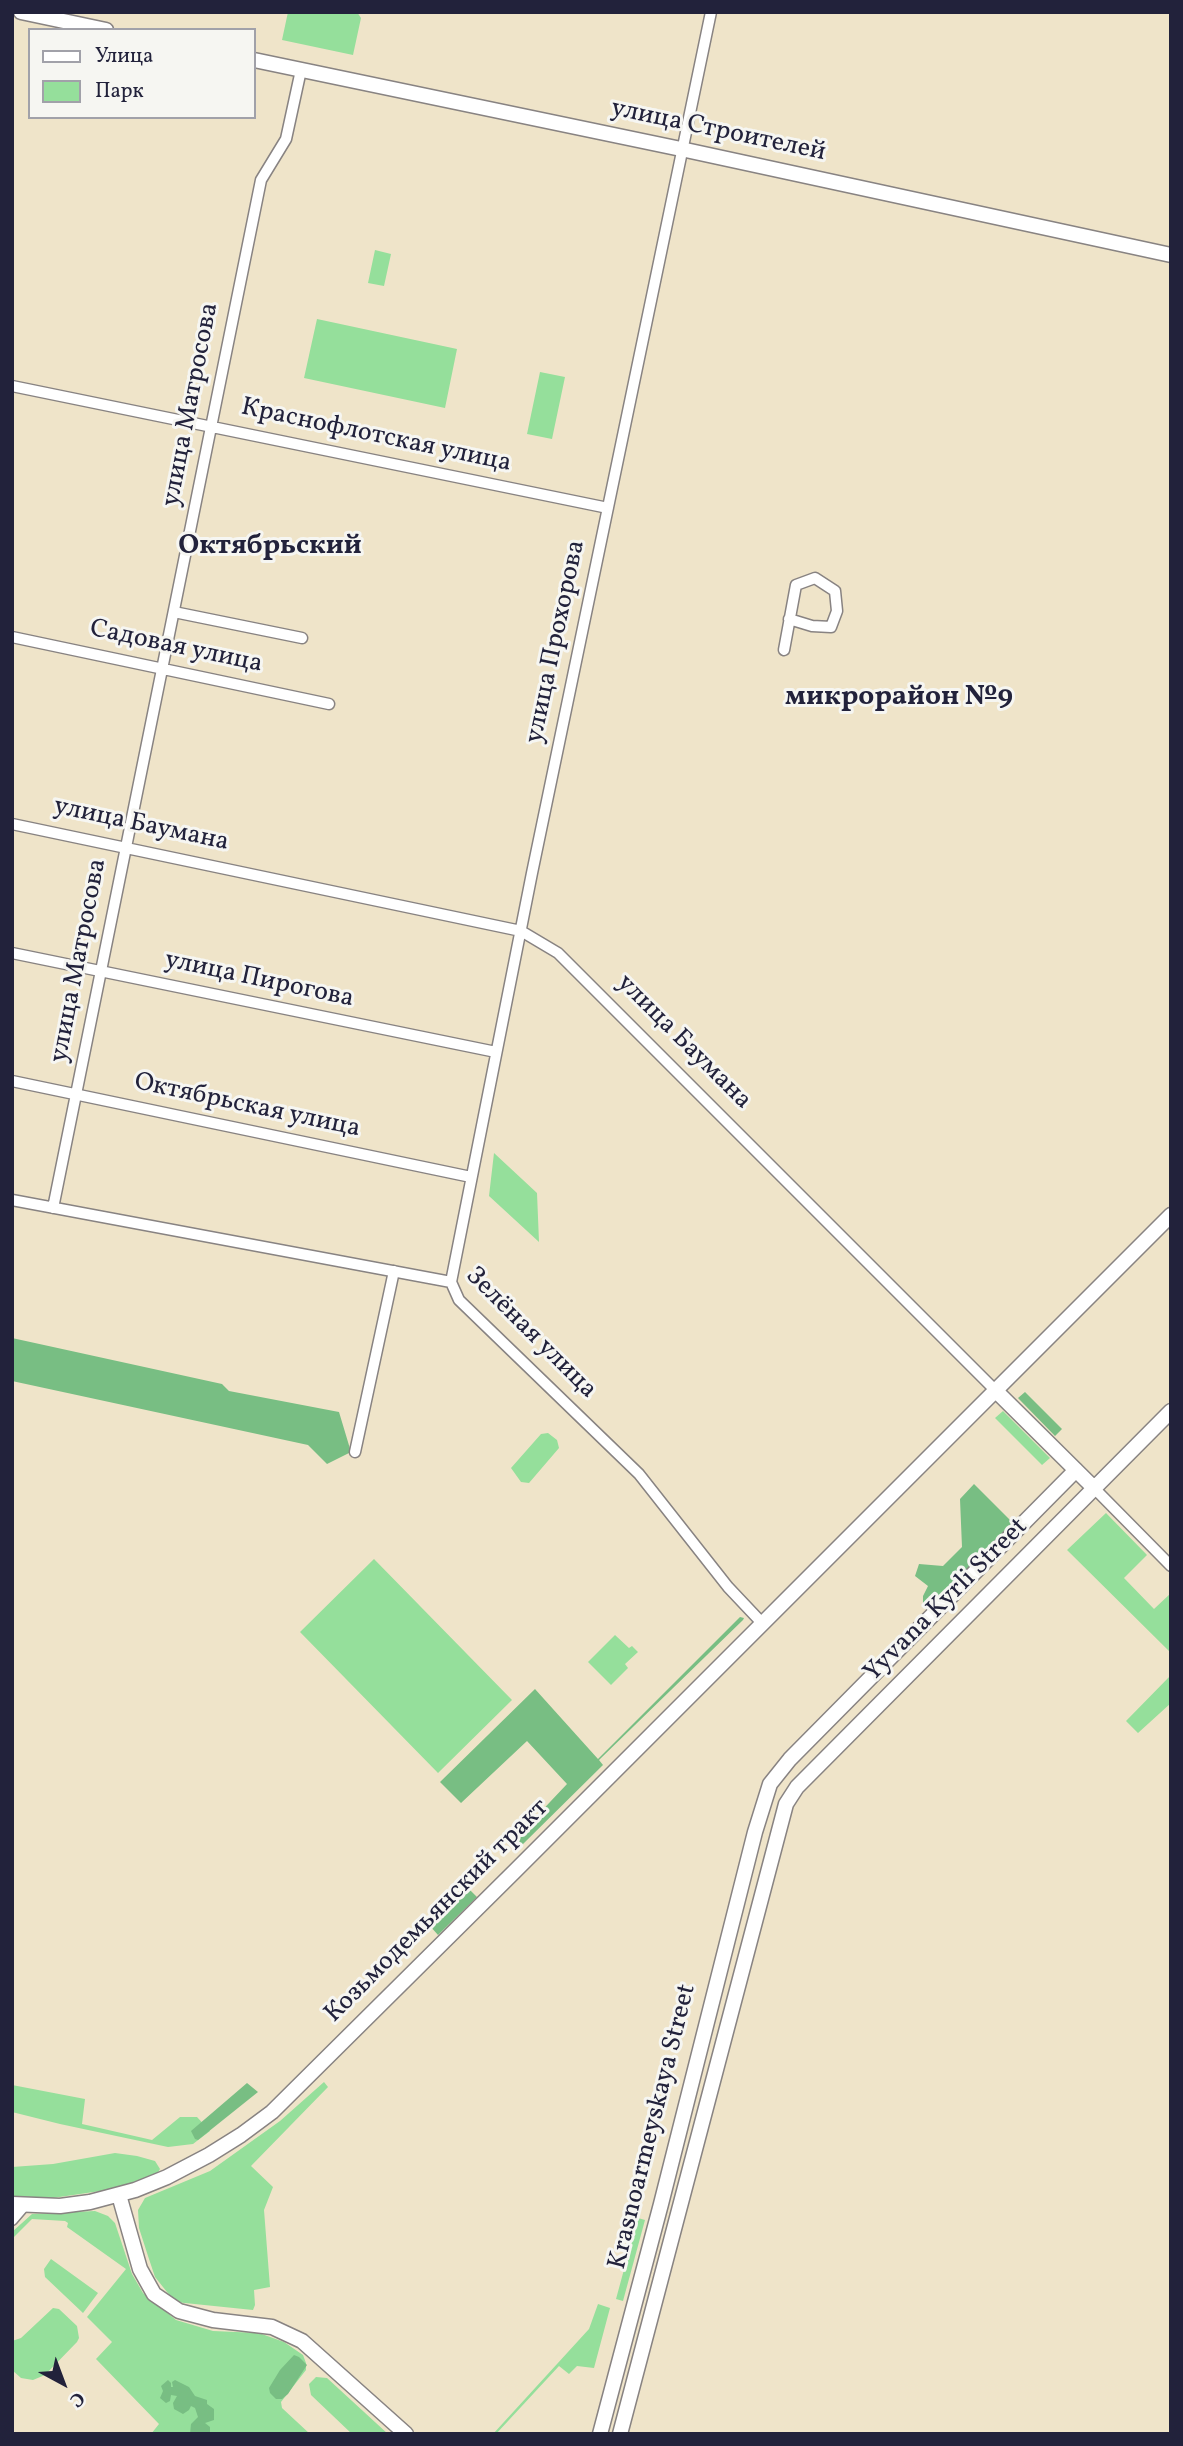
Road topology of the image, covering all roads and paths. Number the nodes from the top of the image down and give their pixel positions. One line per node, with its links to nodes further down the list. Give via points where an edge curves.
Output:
1 (21, 12): 3 (main road)
2 (711, 12): 6 (street, улица Прохорова)
3 (97, 28)
4 (256, 60): 5 (main road, улица Строителей)
5 (301, 70): 6 (main road, улица Строителей); 9 (street, улица Матросова, via 286,139 261,180)
6 (681, 149): 7 (main road, улица Строителей); 10 (street, улица Прохорова)
7 (1171, 255)
8 (12, 386): 9 (street, Краснофлотская улица)
9 (211, 427): 10 (street, Краснофлотская улица); 11 (street, улица Матросова)
10 (607, 508): 20 (street, улица Прохорова)
11 (174, 612): 14 (street); 16 (street, улица Матросова)
12 (789, 619): 12 (street, via 796,585 815,578 835,592 838,611 831,627); 15 (street)
13 (12, 637): 16 (street, Садовая улица)
14 (302, 638)
15 (784, 650)
16 (162, 668): 17 (street, Садовая улица); 19 (street, улица Матросова)
17 (329, 704)
18 (12, 824): 19 (street, улица Баумана)
19 (126, 848): 20 (street, улица Баумана); 22 (street, улица Матросова)
20 (520, 931): 23 (street, улица Прохорова); 32 (street, улица Баумана, via 558,953)
21 (12, 953): 22 (street, улица Пирогова)
22 (101, 972): 23 (street, улица Пирогова); 25 (street, улица Матросова)
23 (496, 1052): 26 (street, улица Прохорова)
24 (12, 1081): 25 (street, Октябрьская улица)
25 (76, 1094): 26 (street, Октябрьская улица); 28 (street, улица Матросова)
26 (471, 1177): 31 (street, улица Прохорова)
27 (12, 1200): 28 (street, Зелёная улица)
28 (53, 1208): 30 (street, Зелёная улица)
29 (1171, 1215): 32 (main road)
30 (394, 1272): 31 (street, Зелёная улица); 34 (street)
31 (451, 1282): 39 (street, Зелёная улица, via 459,1300 639,1474)
32 (995, 1390): 35 (main road, улица Баумана); 39 (main road)
33 (1171, 1411): 36 (main road, Yyvana Kyrli Street)
34 (355, 1452)
35 (1076, 1470): 36 (main road, улица Баумана); 38 (main road, Yyvana Kyrli Street)
36 (1094, 1488): 37 (street, улица Баумана); 40 (main road, Yyvana Kyrli Street)
37 (1171, 1566)
38 (938, 1611): 40 (main road); 41 (main road, Yyvana Kyrli Street, via 779,1771 764,1799)
39 (762, 1623): 47 (main road, Козьмодемьянский тракт, via 272,2112 201,2159)
40 (955, 1628): 42 (main road, Yyvana Kyrli Street, via 797,1787 786,1804)
41 (755, 1832): 42 (main road); 43 (main road, Krasnoarmeyskaya Street)
42 (777, 1838): 44 (main road, Krasnoarmeyskaya Street)
43 (700, 2046): 44 (main road); 45 (main road, Krasnoarmeyskaya Street)
44 (721, 2052): 46 (main road, Krasnoarmeyskaya Street)
45 (685, 2105): 46 (main road); 51 (main road, Krasnoarmeyskaya Street)
46 (706, 2111): 52 (main road, Krasnoarmeyskaya Street)
47 (119, 2195): 48 (main road, Козьмодемьянский тракт, via 60,2206); 50 (main road, via 140,2269 154,2294 179,2311 272,2327 302,2341)
48 (18, 2205): 49 (street)
49 (12, 2220)
50 (406, 2434)
51 (600, 2434)
52 (620, 2434)

